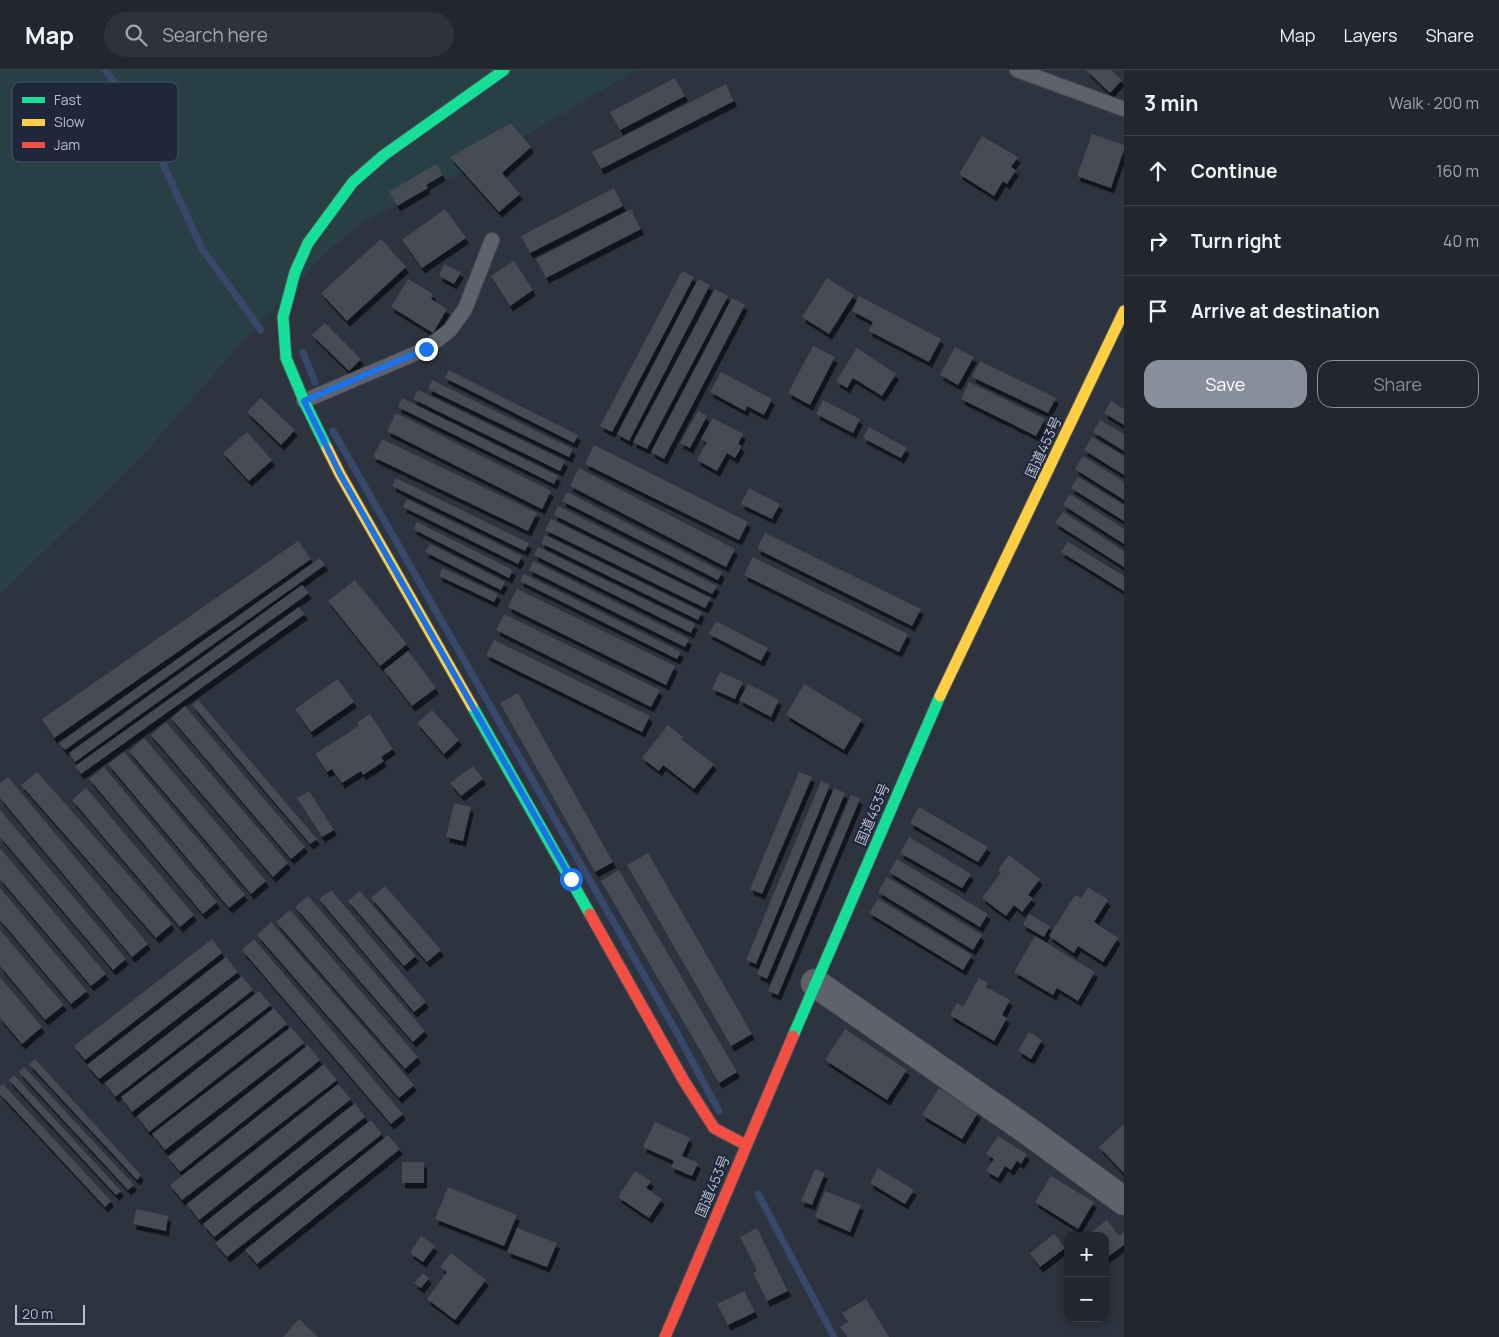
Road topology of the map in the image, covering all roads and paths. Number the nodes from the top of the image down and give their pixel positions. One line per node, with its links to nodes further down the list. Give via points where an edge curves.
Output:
1 (504, 70): 6 (main road, via 384,155 353,182 308,243 295,272 283,316 286,358)
2 (1017, 70): 3 (lane)
3 (1124, 109)
4 (492, 240): 6 (lane, via 465,309 450,330 426,349)
5 (1124, 311): 7 (main road, 国道453号, via 930,719)
6 (304, 401): 8 (main road, via 340,474 684,1081 714,1128)
7 (815, 982): 8 (main road, 国道453号); 9 (street)
8 (746, 1145): 10 (main road, 国道453号)
9 (1124, 1201)
10 (666, 1337)

